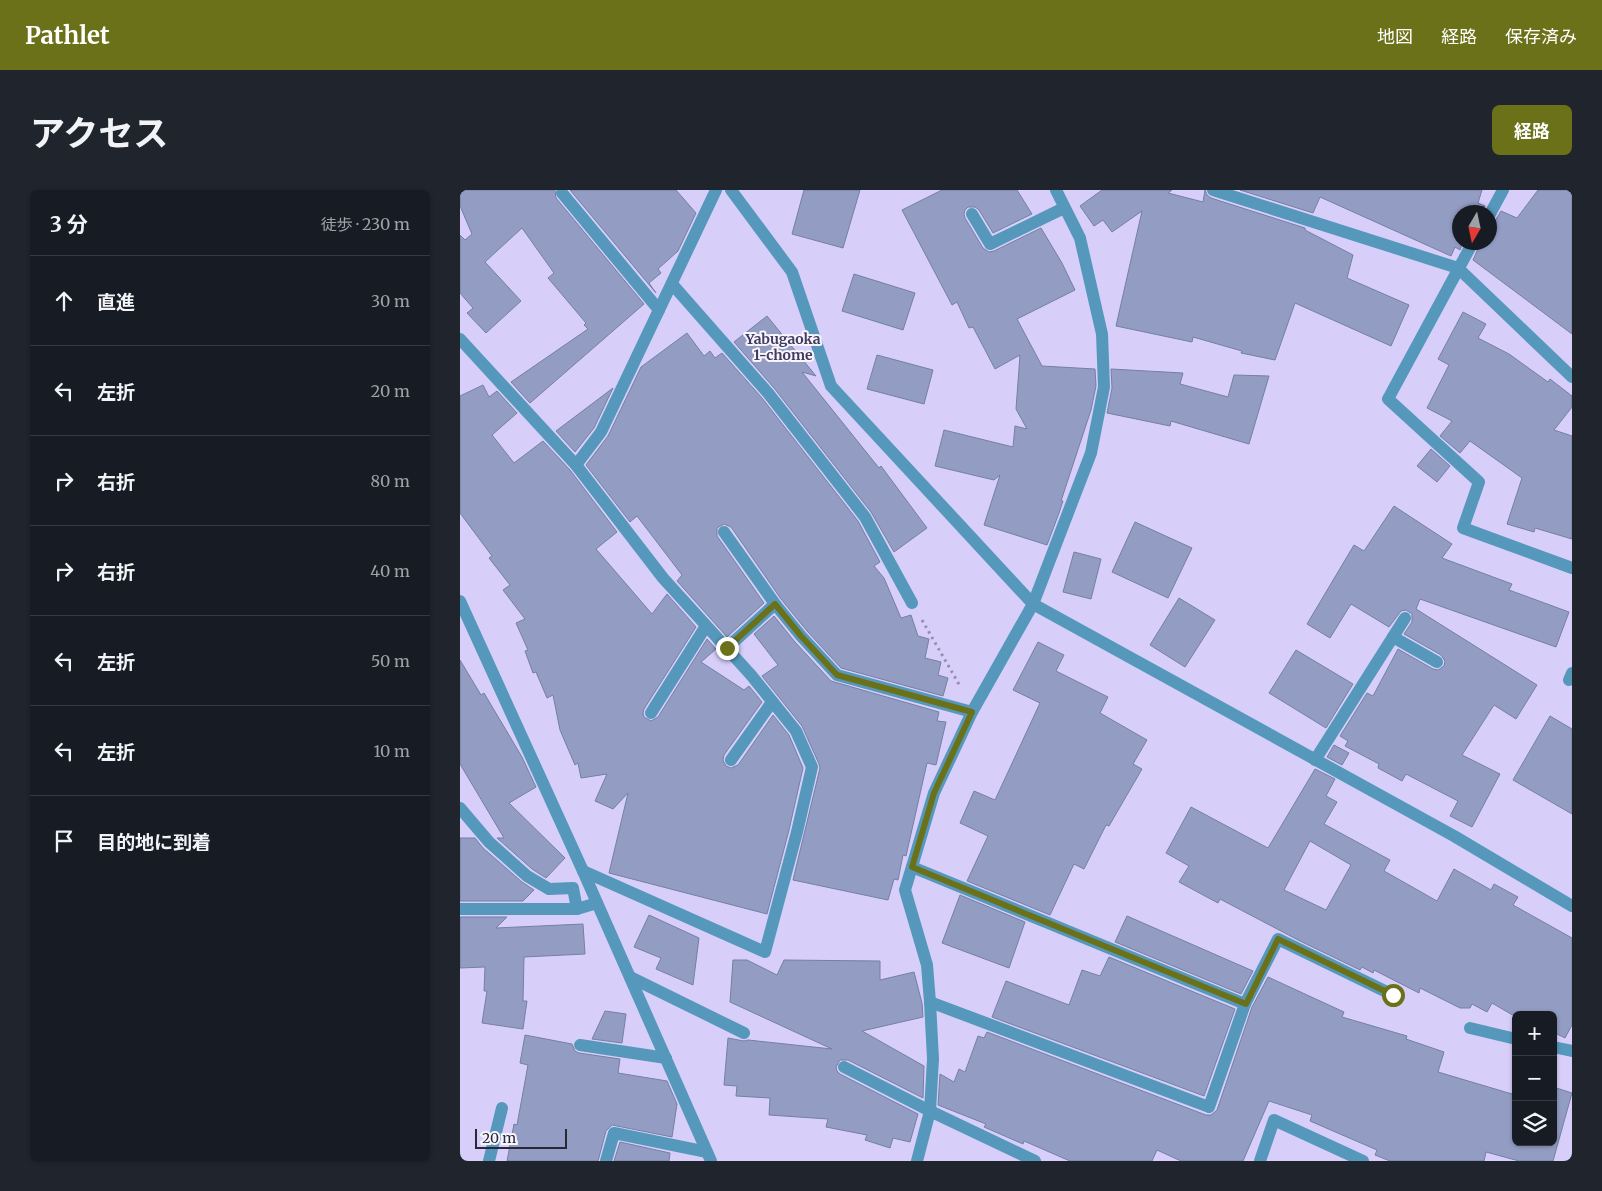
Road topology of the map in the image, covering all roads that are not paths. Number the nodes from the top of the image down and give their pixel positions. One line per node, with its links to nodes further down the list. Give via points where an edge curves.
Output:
1 (716, 190): 12 (street)
2 (731, 190): 22 (street, via 792,272 831,386)
3 (1056, 190): 8 (street)
4 (1213, 190): 11 (street)
5 (1504, 190): 7 (street)
6 (562, 193): 13 (street)
7 (1495, 205)
8 (1064, 208): 9 (street, via 990,244); 22 (street, via 1080,238 1088,270 1102,334 1104,387 1091,453)
9 (972, 214)
10 (1468, 250): 11 (street)
11 (1458, 268): 15 (street); 18 (street, via 1388,399 1479,482 1463,528)
12 (672, 284): 13 (street); 20 (street, via 768,393 865,517)
13 (659, 310): 16 (street, via 601,432)
14 (460, 339): 16 (street)
15 (1572, 377)
16 (576, 465): 24 (street, via 662,578)
17 (724, 532): 21 (street)
18 (1572, 568)
19 (460, 601): 35 (street)
20 (912, 603)
21 (775, 604): 26 (street); 29 (street, via 837,675)
22 (1033, 604): 29 (street); 32 (street)
23 (1405, 618): 25 (street)
24 (706, 626): 26 (street); 30 (street)
25 (1393, 637): 27 (street); 32 (street)
26 (727, 648): 28 (street)
27 (1438, 662)
28 (772, 702): 31 (street); 35 (street, via 796,731 812,767 765,952)
29 (972, 712): 34 (street, via 934,793)
30 (651, 713)
31 (731, 760)
32 (1315, 760): 37 (street, via 1454,836)
33 (460, 808): 39 (street, via 489,842 527,876 548,889 573,888)
34 (912, 867): 42 (street, via 905,890 927,965); 43 (street)
35 (583, 871): 36 (street)
36 (597, 903): 39 (street); 40 (street)
37 (1572, 906)
38 (460, 909): 39 (street)
39 (577, 909)
40 (630, 977): 45 (street); 50 (street)
41 (1393, 995): 43 (street, via 1278,939)
42 (930, 1002): 43 (street, via 1209,1107); 53 (street, via 933,1059)
43 (1246, 1004)
44 (1470, 1028): 46 (street)
45 (744, 1033)
46 (1512, 1038)
47 (580, 1045): 50 (street)
48 (1557, 1048): 49 (street)
49 (1572, 1051)
50 (666, 1058): 54 (street)
51 (844, 1067): 53 (street)
52 (502, 1108): 55 (street)
53 (930, 1111): 57 (street); 58 (street)
54 (709, 1157): 56 (street, via 614,1133)
55 (489, 1161)
56 (606, 1161)
57 (917, 1161)
58 (1035, 1161)
59 (1260, 1161): 60 (street, via 1274,1120)
60 (1363, 1161)

